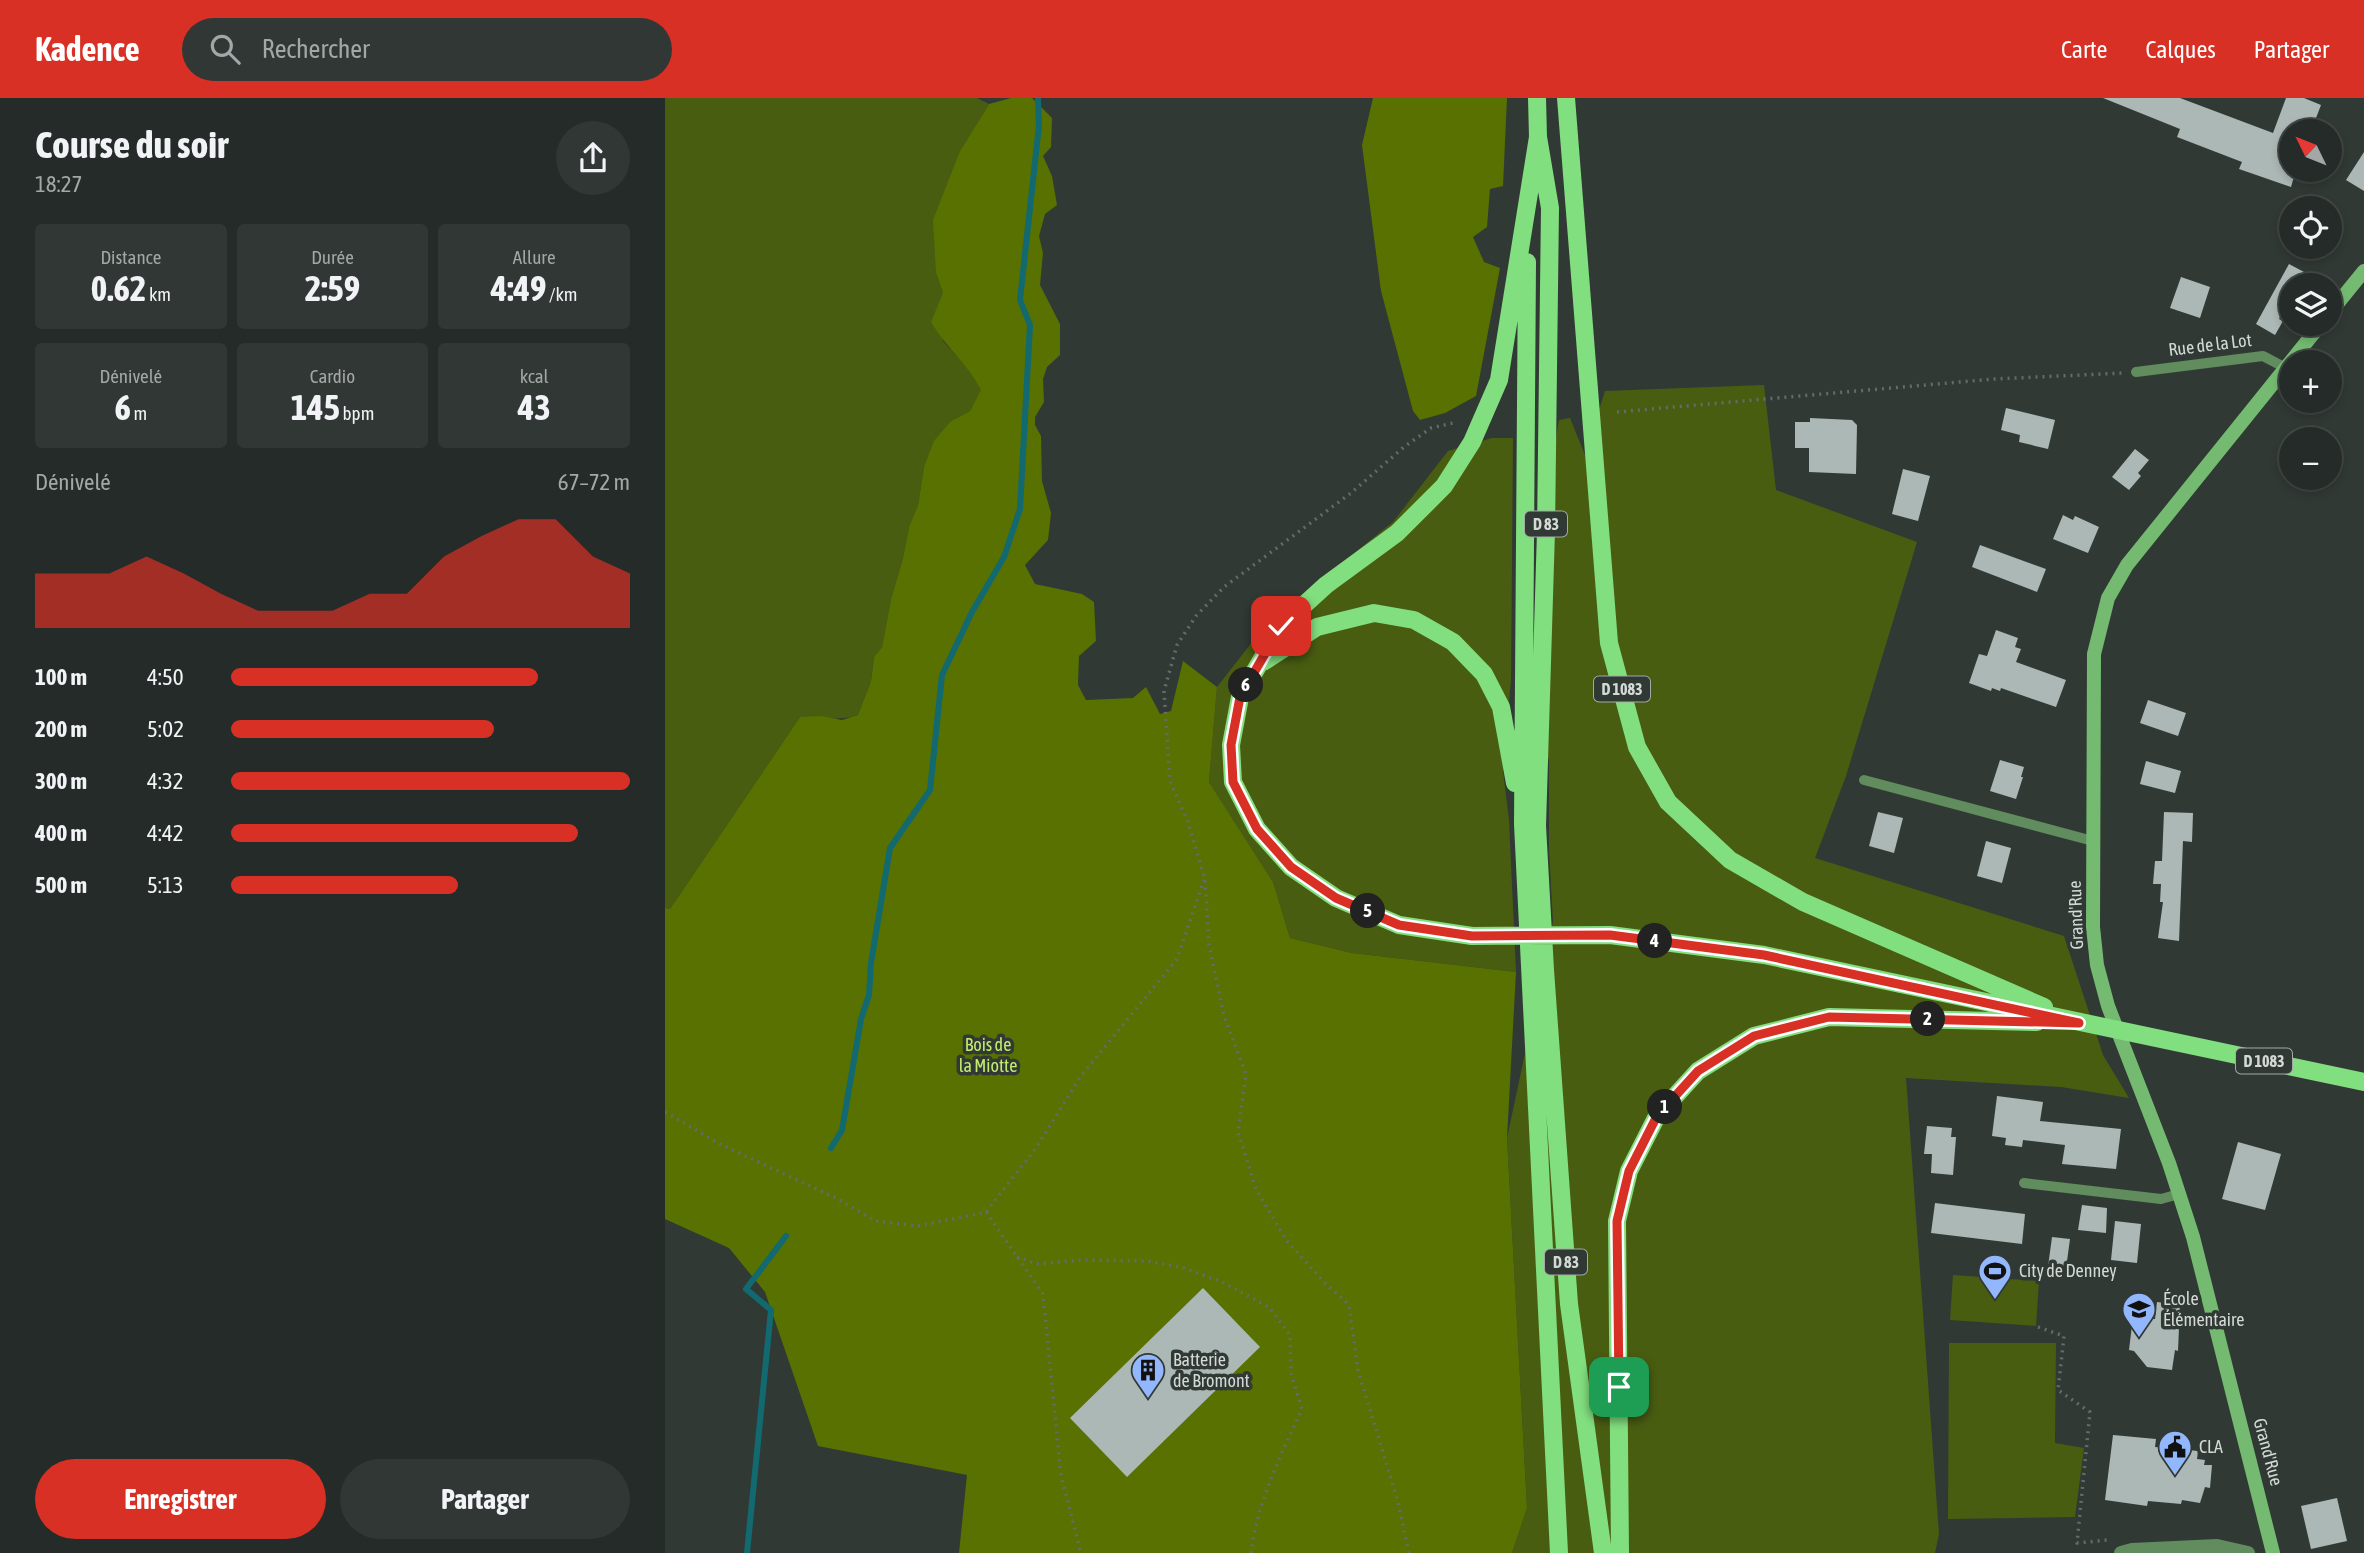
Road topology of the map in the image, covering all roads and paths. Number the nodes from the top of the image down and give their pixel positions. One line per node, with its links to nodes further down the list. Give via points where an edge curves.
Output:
1 (1537, 98): 3 (main road, D 83)
2 (1566, 98): 21 (main road, D 1083, via 1609,643 1637,747 1668,802 1730,860 1803,902)
3 (1538, 137): 4 (main road, D 83); 19 (main road, D 83, via 1550,208)
4 (1527, 202): 14 (main road, D 1083, via 1499,380 1472,442 1444,486 1397,533 1326,585 1281,626); 16 (main road, D 83)
5 (2364, 271): 6 (street)
6 (2342, 298)
7 (2312, 336): 8 (street, Grand'Rue)
8 (2301, 350)
9 (2279, 364): 10 (lane, Rue de la Lot, via 2263,356)
10 (2137, 372): 12 (path, via 1994,379)
11 (2279, 377): 17 (street, Grand'Rue, via 2127,565 2108,598 2094,654)
12 (1616, 412)
13 (1453, 423): 18 (path, via 1431,428 1404,447 1351,493 1224,587 1177,645 1164,691 1170,781)
14 (1257, 667): 16 (main road, D 1083, via 1317,627 1374,613 1414,620 1453,642 1484,674 1501,706); 21 (main road, D 1083, via 1240,697 1231,745 1233,782 1257,829 1291,867 1336,898 1399,925 1472,936 1610,935 1764,955)
15 (1864, 780): 17 (lane)
16 (1523, 824): 19 (main road, D 83)
17 (2093, 841): 25 (street, Grand'Rue, via 2097,965)
18 (1205, 879): 26 (path, via 1177,959 1081,1076 1036,1148); 31 (path, via 1216,981 1246,1074 1238,1132 1256,1189 1286,1240 1349,1305 1358,1370)
19 (1535, 913): 20 (main road, D 83)
20 (1538, 970): 32 (main road, D 83); 33 (main road, D 83, via 1569,1304)
21 (2079, 1023): 22 (main road, D 1083); 34 (main road, D 1083, via 1829,1017 1754,1036 1698,1071 1657,1116 1629,1171 1617,1221)
22 (2364, 1082)
23 (665, 1112): 26 (path, via 876,1221 918,1226)
24 (2024, 1183): 25 (lane, via 2161,1199)
25 (2179, 1194): 38 (street, Grand'Rue)
26 (986, 1212): 27 (path)
27 (1017, 1257): 29 (path, via 1043,1294 1061,1475); 30 (path, via 1037,1264 1082,1259 1181,1267 1223,1282 1269,1307 1290,1335 1290,1373 1302,1409 1254,1528)
28 (2038, 1327): 35 (path, via 2064,1336 2058,1390 2090,1412 2077,1543 2107,1540)
29 (1081, 1553)
30 (1251, 1553)
31 (1409, 1553)
32 (1559, 1553)
33 (1603, 1553)
34 (1620, 1553)
35 (2115, 1553)
36 (2121, 1553): 37 (street, via 2217,1546)
37 (2248, 1553)
38 (2273, 1553)

